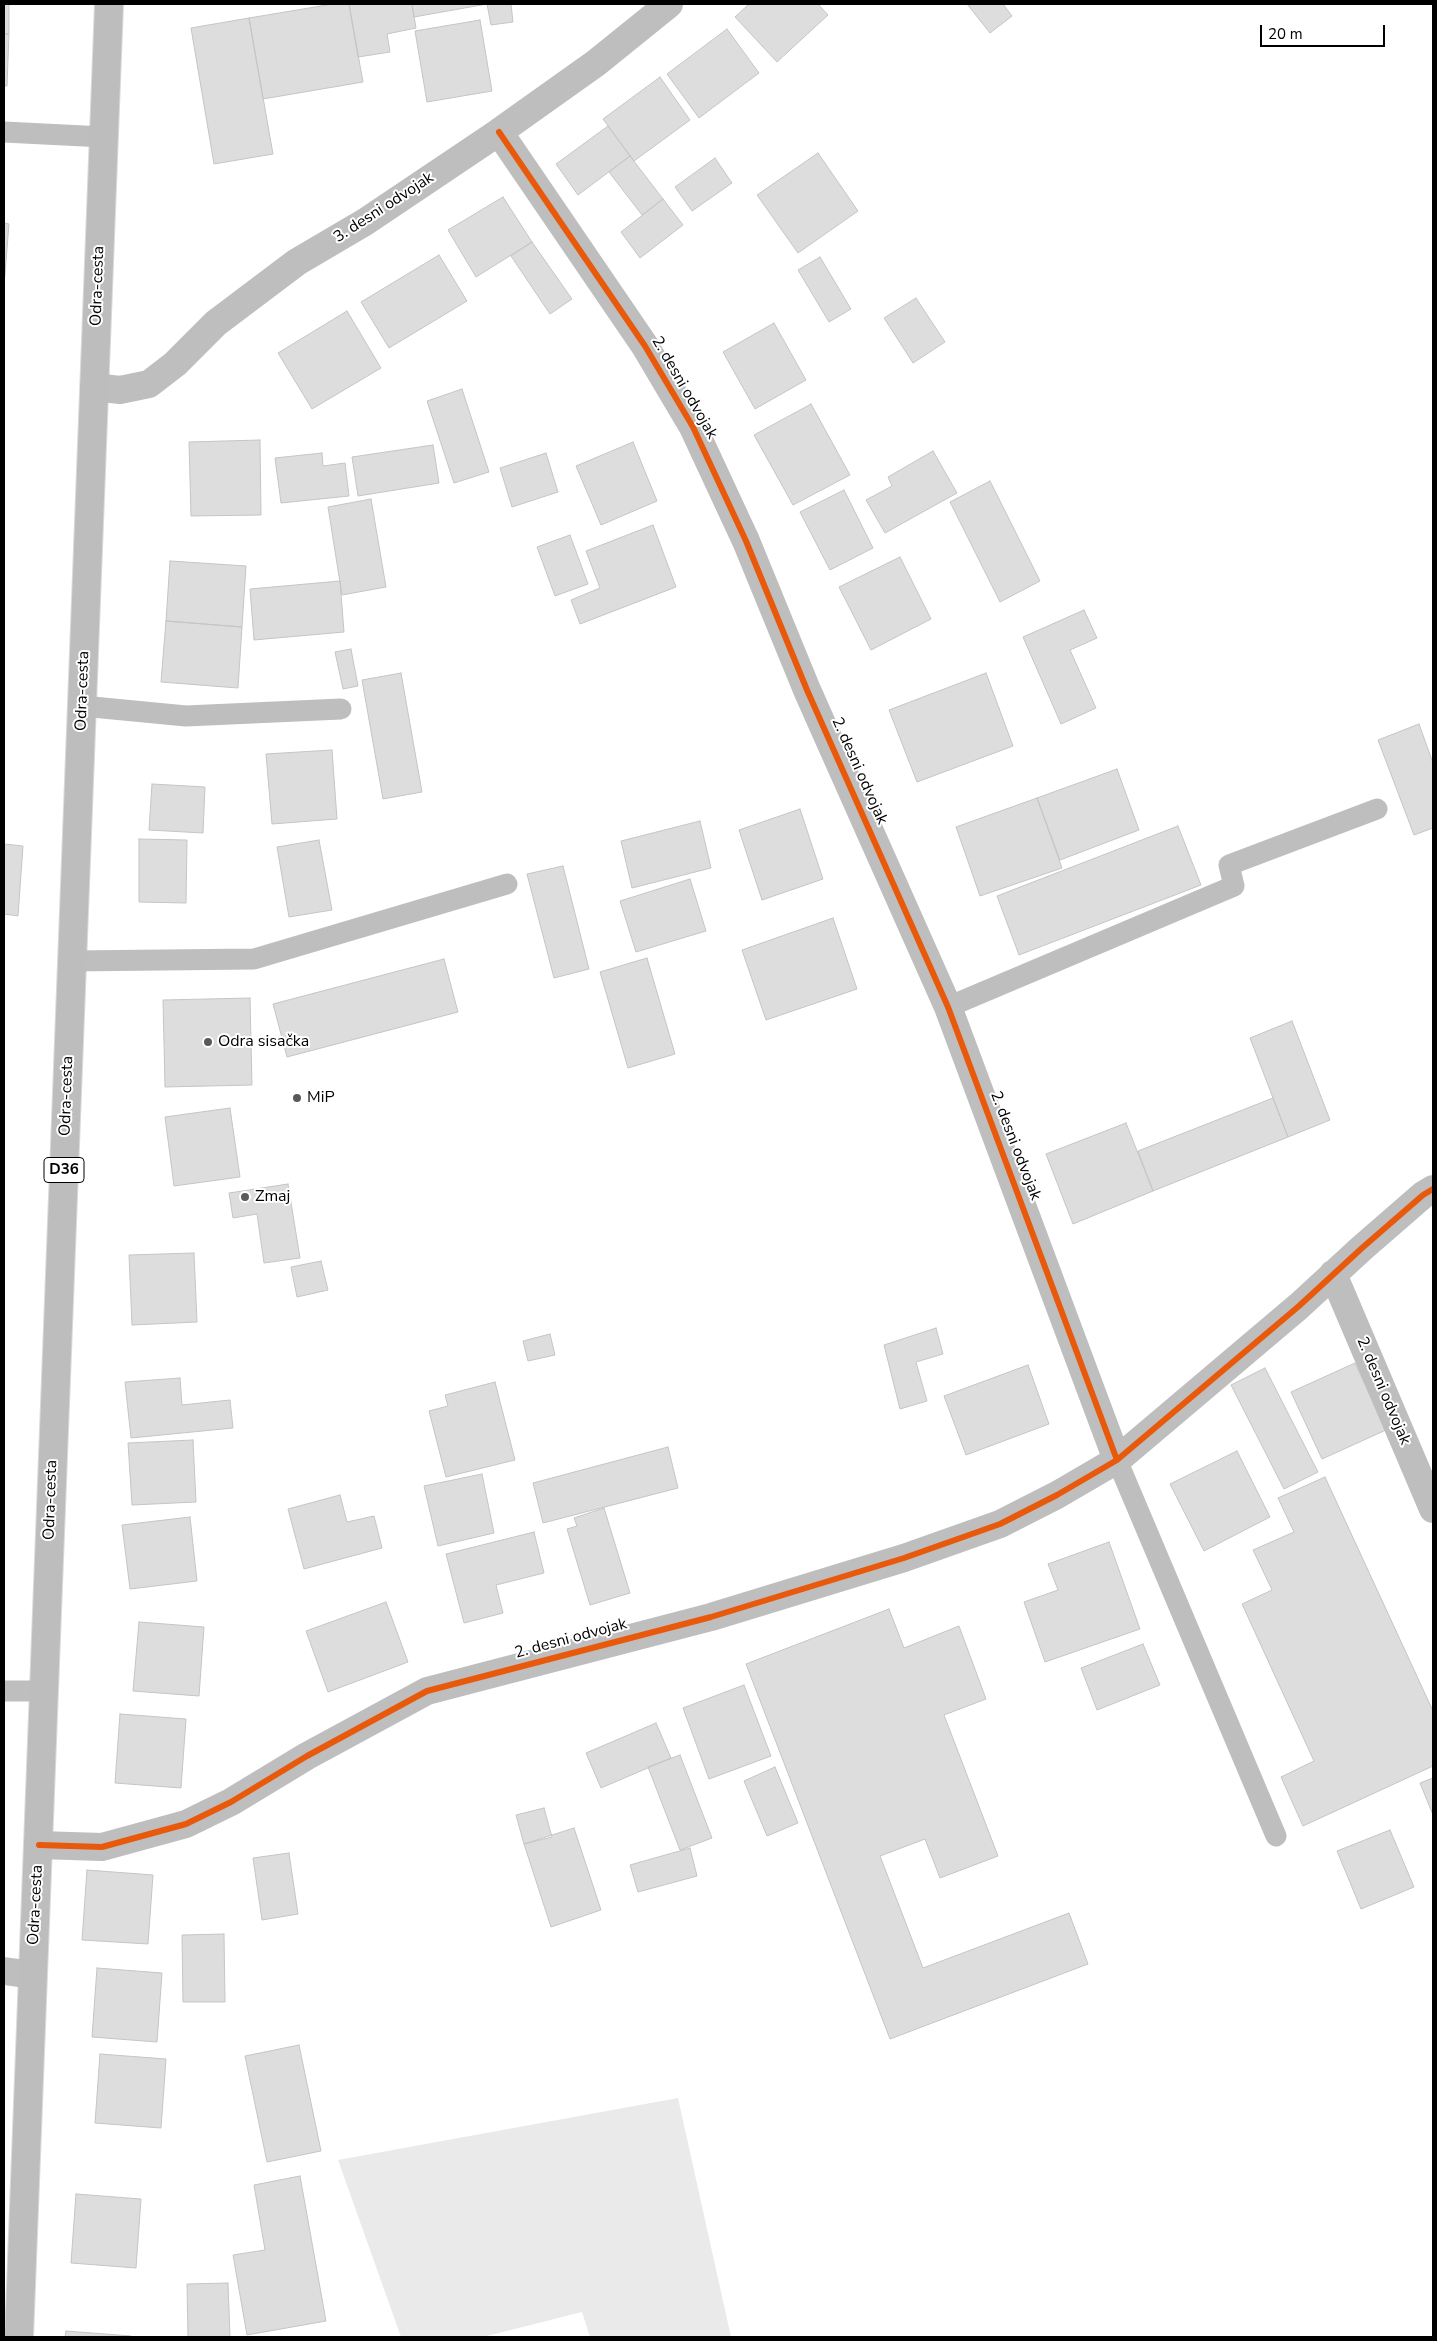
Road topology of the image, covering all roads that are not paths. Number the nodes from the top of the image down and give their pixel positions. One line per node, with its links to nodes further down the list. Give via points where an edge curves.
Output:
1 (109, 4): 5 (main road, Odra-cesta / D36)
2 (670, 4): 4 (street, 3. desni odvojak, via 596,63)
3 (4, 132): 5 (lane)
4 (499, 132): 6 (street, 3. desni odvojak, via 365,222 297,262 216,323 176,364 149,384 120,390); 12 (street, 2. desni odvojak, via 645,346 694,427)
5 (104, 136): 6 (main road, Odra-cesta / D36)
6 (94, 387): 7 (main road, Odra-cesta / D36)
7 (82, 706): 8 (lane, via 186,716); 11 (main road, Odra-cesta / D36)
8 (341, 710)
9 (1377, 809): 12 (lane, via 1229,865 1234,886)
10 (507, 884): 11 (lane, via 254,959)
11 (72, 961): 18 (main road, Odra-cesta / D36)
12 (948, 1008): 15 (street, 2. desni odvojak)
13 (1433, 1189): 14 (street, 2. desni odvojak)
14 (1333, 1274): 15 (street, 2. desni odvojak, via 1271,1331); 16 (street, 2. desni odvojak)
15 (1117, 1460): 19 (lane); 20 (street, 2. desni odvojak, via 1000,1524 904,1558 711,1616 427,1691 186,1824 102,1847)
16 (1433, 1508)
17 (4, 1691): 18 (lane)
18 (44, 1691): 20 (main road, Odra-cesta / D36)
19 (1276, 1836)
20 (39, 1844): 22 (main road, Odra-cesta / D36)
21 (4, 1970): 22 (street)
22 (33, 1974): 23 (main road, Odra-cesta / D36)
23 (19, 2337)

